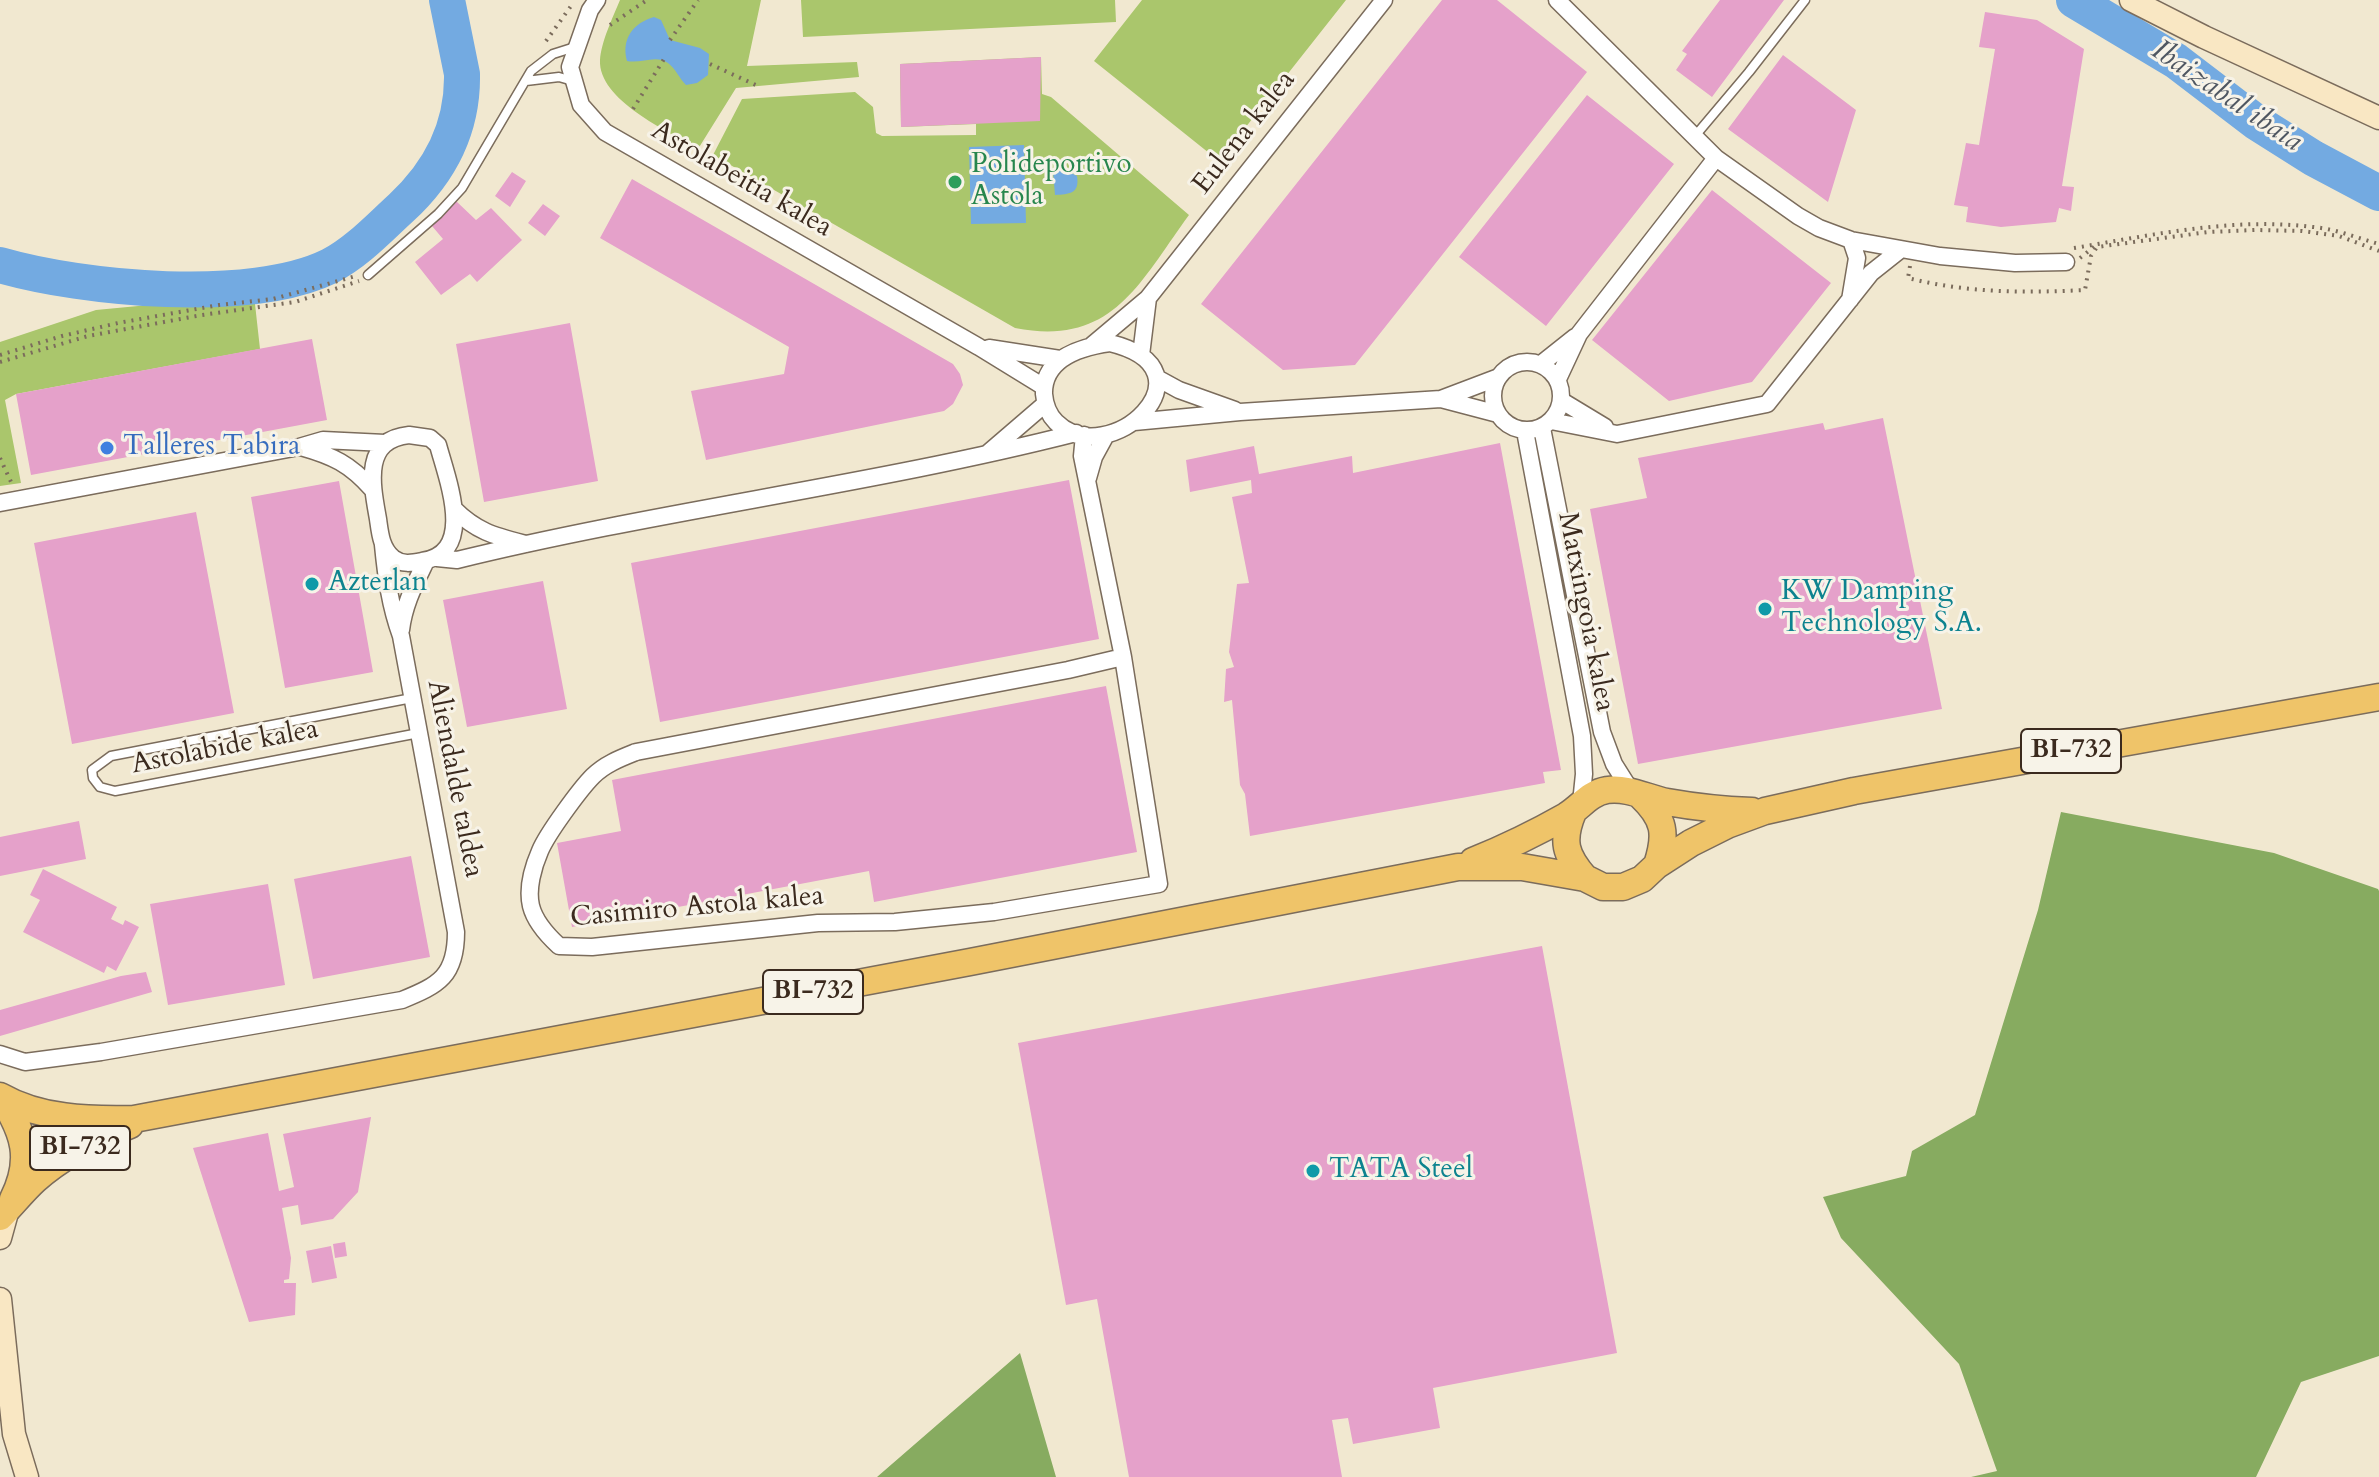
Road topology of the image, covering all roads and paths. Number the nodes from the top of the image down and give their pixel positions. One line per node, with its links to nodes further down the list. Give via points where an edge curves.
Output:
1 (576, 0): 12 (path)
2 (597, 0): 11 (street)
3 (647, 0): 9 (path)
4 (698, 0): 10 (path)
5 (1384, 0): 29 (street, Eulena kalea)
6 (1557, 0): 20 (street)
7 (1805, 0): 20 (lane)
8 (2131, 0): 19 (street)
9 (610, 25)
10 (670, 40)
11 (577, 46): 15 (lane, via 539,63); 16 (street, via 570,67)
12 (538, 52)
13 (664, 59): 18 (path)
14 (710, 64): 17 (path)
15 (526, 81): 16 (lane); 28 (lane, via 462,188)
16 (574, 81): 33 (street, Astolabeitia kalea, via 581,105 605,132)
17 (758, 86)
18 (633, 109)
19 (2379, 118)
20 (1695, 137): 21 (street)
21 (1716, 158): 22 (street, via 1798,216); 31 (street)
22 (1851, 240): 27 (street); 30 (street, via 1857,258)
23 (2097, 244): 24 (path, via 2249,224 2316,227); 26 (path); 26 (path)
24 (2379, 244)
25 (2379, 251): 27 (path, via 2339,236 2302,231 2208,232 2097,247 2085,290 2030,293 1922,282 1908,278)
26 (2068, 258): 27 (street, via 2015,263 1940,256)
27 (1904, 259): 30 (street, via 1871,273)
28 (366, 272): 34 (path, via 273,299 118,323); 37 (path, via 354,283 295,302 88,336)
29 (1148, 298): 32 (street, Eulena kalea); 35 (street)
30 (1850, 301): 50 (street, via 1767,404)
31 (1579, 334): 38 (street); 41 (street)
32 (1091, 346): 35 (street, via 1110,343); 36 (street)
33 (979, 347): 36 (street, Astolabeitia kalea); 42 (street, Astolabeitia kalea)
34 (0, 355)
35 (1141, 355): 40 (street)
36 (1060, 359): 42 (street, via 1049,373)
37 (0, 362)
38 (1541, 364): 39 (street, via 1518,363); 41 (street)
39 (1499, 377): 43 (street); 46 (street, via 1493,395)
40 (1157, 378): 45 (street); 47 (street, via 1154,398)
41 (1558, 379): 44 (street)
42 (1044, 396): 49 (street, via 1060,426); 54 (street)
43 (1441, 399): 45 (street); 46 (street)
44 (1562, 401): 48 (street, via 1558,412); 50 (street)
45 (1240, 412): 47 (street)
46 (1498, 414): 48 (street, via 1514,428)
47 (1134, 422): 51 (street)
48 (1539, 426): 50 (street); 69 (street, Matxingoia kalea, via 1602,732 1614,764); 70 (street, Matxingoia kalea, via 1582,736 1584,774)
49 (1080, 434): 51 (street); 54 (street); 56 (street, Casimiro Astola kalea)
50 (1617, 434)
51 (1106, 435): 56 (street)
52 (385, 443): 53 (street, Aliendalde taldea, via 323,440); 58 (street, Aliendalde taldea, via 374,462); 60 (street, Aliendalde taldea, via 409,435 436,441)
53 (299, 447): 58 (street, Aliendalde taldea, via 344,463); 59 (street, Aliendalde taldea)
54 (985, 456): 61 (street)
55 (0, 458): 57 (path)
56 (1088, 479): 65 (street, Casimiro Astola kalea)
57 (12, 484)
58 (372, 489): 62 (street, Aliendalde taldea)
59 (0, 503)
60 (454, 509): 61 (street, via 490,535); 63 (street, Aliendalde taldea, via 449,548)
61 (528, 544): 63 (street, via 457,560)
62 (383, 545): 63 (street, via 398,561); 64 (street, Aliendalde taldea)
63 (432, 559): 64 (street, Aliendalde taldea, via 411,590)
64 (401, 636): 67 (street, Aliendalde taldea)
65 (1123, 657): 65 (street, Casimiro Astola kalea, via 1159,884 994,912 818,923 592,947 559,946 543,931 531,905 530,882 540,850 580,791 609,764 636,752)
66 (2379, 697): 71 (main road, BI-732)
67 (413, 698): 68 (street, Aliendalde taldea); 68 (lane, Astolabide kalea, via 111,756 92,770 93,778 100,787 115,791)
68 (419, 733): 75 (street, Aliendalde taldea, via 456,932 448,972 434,986 402,1000 101,1052 25,1062)
69 (1636, 794): 70 (main road, BI-732, via 1605,790); 71 (main road, BI-732, via 1698,807); 72 (main road, via 1651,805 1662,824)
70 (1577, 808): 73 (main road, BI-732); 74 (main road, via 1567,826 1566,844 1572,863)
71 (1765, 811): 72 (main road, BI-732, via 1715,831)
72 (1657, 865): 74 (main road, BI-732, via 1623,887 1603,887)
73 (1458, 867): 74 (main road, BI-732, via 1522,867); 77 (main road, BI-732)
74 (1585, 878)
75 (0, 1054)
76 (1, 1097): 77 (main road, BI-732, via 26,1109 66,1117 134,1119); 78 (main road, BI-732, via 18,1123 25,1152 21,1182)
77 (167, 1113): 78 (main road, BI-732, via 96,1138 63,1157)
78 (4, 1213): 79 (street)
79 (0, 1238)
80 (0, 1299): 81 (street, via 14,1434)
81 (27, 1477)

